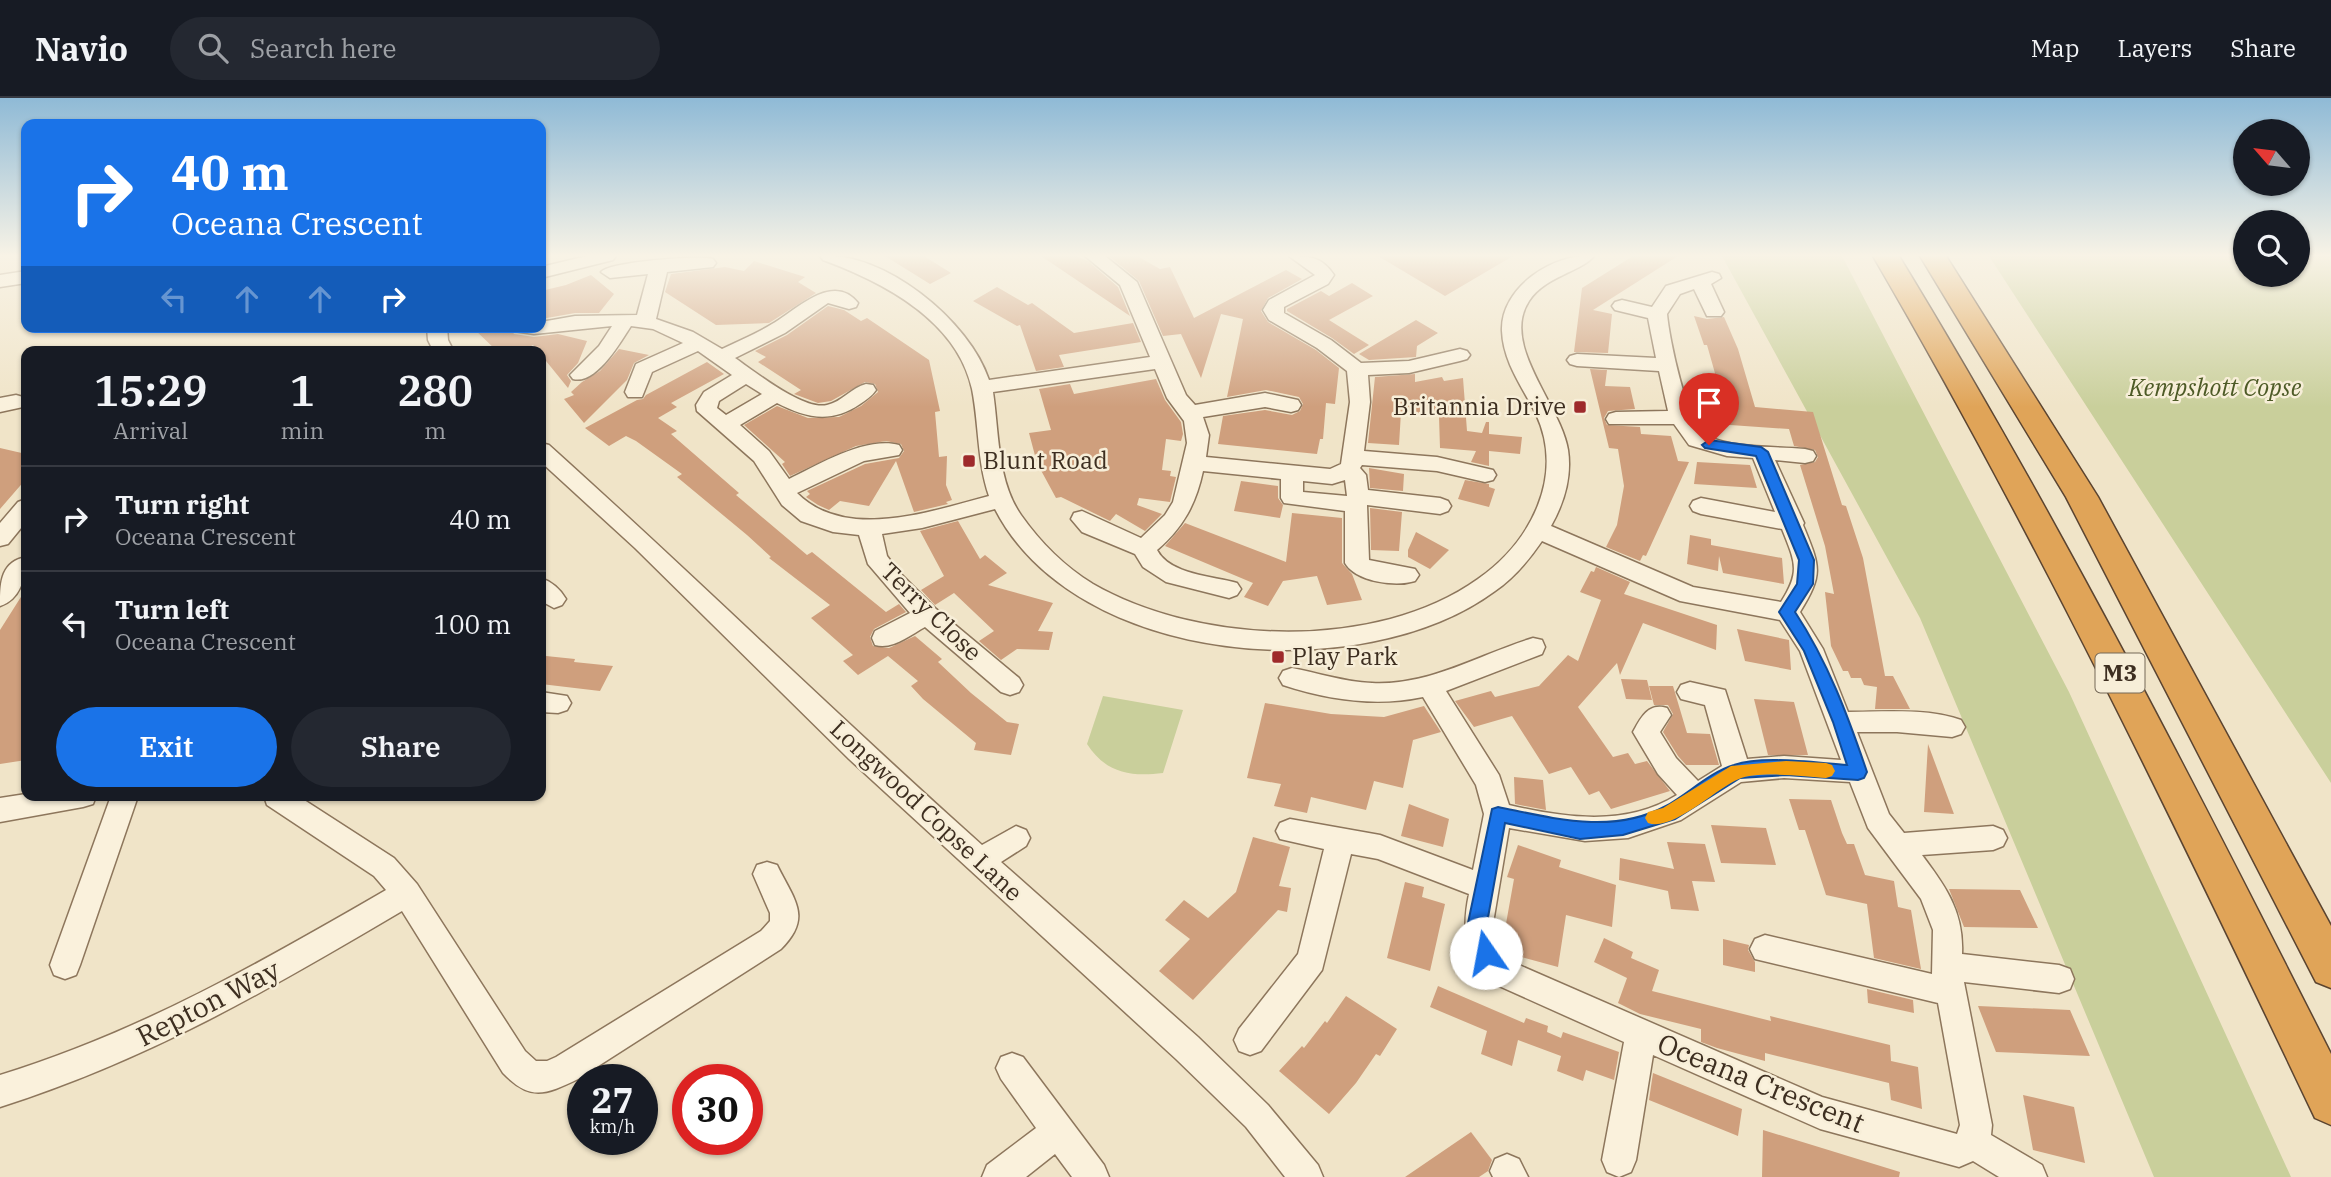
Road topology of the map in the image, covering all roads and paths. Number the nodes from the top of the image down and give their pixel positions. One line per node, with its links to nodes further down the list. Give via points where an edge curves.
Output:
1 (649, 306): 15 (street)
2 (811, 306): 21 (street, via 778,329)
3 (920, 306): 28 (street, via 955,333 972,356)
4 (1138, 306): 23 (street)
5 (1275, 306): 16 (street, via 1276,316)
6 (1516, 306): 54 (street, via 1510,323 1512,344 1556,441 1556,486)
7 (1624, 306): 13 (street)
8 (1662, 306): 13 (street)
9 (1713, 306): 12 (street)
10 (1917, 306): 98 (highway, M3, via 2126,684)
11 (1964, 306): 91 (highway, M3, via 2082,497)
12 (1714, 312)
13 (1657, 314): 24 (street)
14 (624, 322): 15 (street); 17 (street); 26 (street, via 606,350)
15 (645, 322): 19 (street)
16 (1286, 322): 18 (street); 25 (street)
17 (546, 327)
18 (1262, 335)
19 (699, 343): 21 (street); 30 (street, via 643,368)
20 (1460, 355): 25 (street, via 1409,367)
21 (720, 357): 27 (street)
22 (1577, 360): 24 (street)
23 (1160, 362): 28 (street); 33 (street, via 1177,398)
24 (1667, 365): 34 (street)
25 (1357, 369): 42 (street, via 1360,402)
26 (580, 375)
27 (746, 375): 31 (street); 36 (street, via 706,405 707,411)
28 (982, 387): 46 (street, via 990,463)
29 (866, 390): 31 (street, via 826,412)
30 (635, 392)
31 (776, 394): 36 (street)
32 (1291, 405): 33 (street, via 1265,400)
33 (1192, 412): 41 (street, via 1199,430)
34 (1680, 417): 35 (street); 38 (street, via 1697,440)
35 (1616, 419)
36 (725, 424): 45 (street, via 767,461)
37 (891, 450): 45 (street, via 859,455)
38 (1761, 452): 40 (street); 52 (street)
39 (546, 455): 85 (street, Longwood Copse Lane)
40 (1805, 456)
41 (1194, 463): 43 (street); 56 (street, via 1181,514)
42 (1350, 464): 43 (street, via 1332,477); 44 (street, via 1437,464); 47 (street)
43 (1292, 474): 47 (street, via 1292,498)
44 (1485, 475)
45 (785, 490): 53 (street, via 807,515 838,526)
46 (1001, 500): 53 (street); 54 (street, via 1041,555 1100,597 1143,617 1204,634 1263,640 1345,637 1432,615 1476,594 1495,579 1512,565)
47 (1357, 500): 48 (street); 58 (street, via 1357,563 1366,569)
48 (1440, 506)
49 (1701, 507): 52 (street)
50 (21, 513): 55 (street)
51 (1082, 519): 56 (street)
52 (1793, 523): 61 (street, via 1807,560 1805,584)
53 (869, 528): 62 (street, Terry Close, via 876,558)
54 (1538, 530): 61 (street, via 1688,595)
55 (0, 538)
56 (1144, 548): 59 (street, via 1151,561 1174,576)
57 (16, 566): 60 (street)
58 (1407, 575)
59 (1229, 589)
60 (0, 597)
61 (1787, 612): 70 (street, via 1811,649)
62 (927, 615): 63 (street); 66 (street, Terry Close)
63 (884, 638)
64 (1533, 647): 67 (street)
65 (1292, 678): 67 (street, via 1380,694)
66 (1010, 685)
67 (1430, 685): 79 (street, Oceana Crescent, via 1489,783)
68 (1690, 692): 72 (street, via 1716,697)
69 (1658, 715): 74 (street, via 1646,732 1667,766)
70 (1842, 722): 71 (street); 73 (street)
71 (1952, 727)
72 (1737, 771): 73 (street); 74 (street)
73 (1858, 772): 84 (street, via 1878,820)
74 (1696, 797): 79 (street, via 1668,813 1623,827 1580,831)
75 (51, 801): 78 (street)
76 (123, 801): 90 (street)
77 (283, 801): 88 (street, via 384,867)
78 (0, 810)
79 (1498, 814): 87 (street, Oceana Crescent)
80 (1290, 831): 83 (street)
81 (1016, 838): 85 (street)
82 (1993, 838): 84 (street)
83 (1340, 840): 87 (street, via 1380,847); 95 (street, via 1311,960)
84 (1899, 845): 92 (street, via 1933,892 1948,930)
85 (980, 862): 104 (street, Longwood Copse Lane, via 1257,1115)
86 (767, 874): 88 (street, via 785,913 784,927 771,940 549,1077 529,1077 514,1062)
87 (1486, 888): 94 (street, Oceana Crescent, via 1478,923 1486,953 1501,972)
88 (407, 893): 97 (street, Repton Way, via 222,1001 53,1076)
89 (1765, 948): 92 (street)
90 (65, 965)
91 (2331, 968)
92 (1948, 979): 93 (street); 100 (street, via 1976,1125)
93 (2059, 979)
94 (1641, 1035): 100 (street, Oceana Crescent, via 1820,1113 1959,1151); 101 (street)
95 (1250, 1040)
96 (1012, 1068): 99 (street)
97 (0, 1091)
98 (2331, 1102)
99 (1059, 1131): 102 (street); 103 (street)
100 (1973, 1143): 105 (street)
101 (1619, 1160)
102 (999, 1177)
103 (1092, 1177)
104 (1306, 1177)
105 (2030, 1177)

